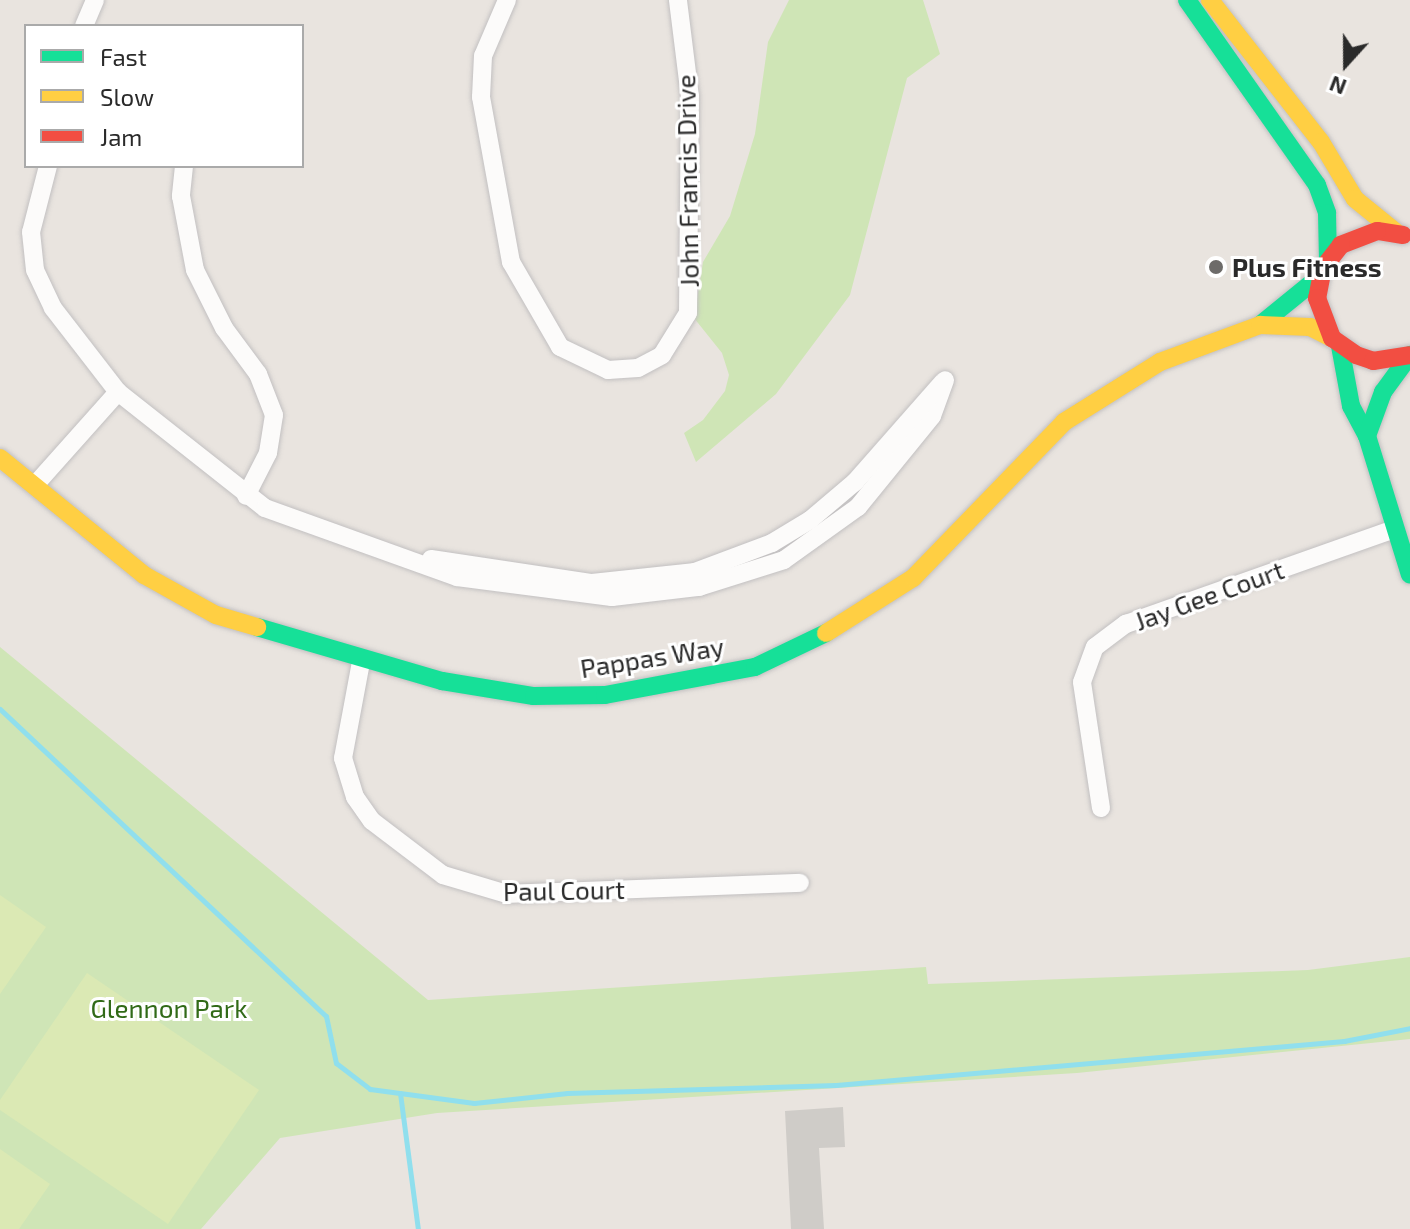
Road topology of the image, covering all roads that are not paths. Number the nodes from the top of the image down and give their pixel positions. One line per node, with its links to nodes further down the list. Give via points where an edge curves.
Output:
1 (95, 0): 6 (street)
2 (507, 0): 3 (street, John Francis Drive, via 483,56 481,97 511,262 560,347 608,370 638,368 662,355 688,313 690,97)
3 (678, 0)
4 (1187, 0): 8 (street)
5 (1210, 0): 7 (street)
6 (85, 24)
7 (1256, 57): 8 (street); 11 (street, via 1355,199)
8 (1237, 71): 12 (street, via 1324,197)
9 (47, 168): 17 (street, via 31,232 35,270 53,308)
10 (184, 168): 21 (street, via 181,196 195,270 224,328 258,374 274,415 268,453)
11 (1403, 235): 12 (street, via 1358,236)
12 (1328, 259): 13 (street)
13 (1319, 277): 14 (street, Pappas Way); 15 (street, via 1321,320)
14 (1260, 325): 15 (street, Pappas Way, via 1310,327); 25 (street, Pappas Way, via 1185,351 1105,393 1064,422 913,578 841,626 755,667 605,695 534,696)
15 (1336, 342): 16 (street, Pappas Way, via 1373,361); 18 (street, via 1351,406)
16 (1410, 355): 18 (street, via 1383,392)
17 (118, 392): 20 (street); 21 (street)
18 (1367, 436): 22 (street)
19 (0, 458): 20 (street, Pappas Way)
20 (35, 485): 25 (street, Pappas Way, via 144,575 216,615)
21 (246, 496): 23 (street, via 284,517)
22 (1394, 529): 24 (street); 26 (street, Jay Gee Court, via 1126,624 1095,647 1082,682)
23 (398, 555): 23 (street, via 550,581 648,580 695,572 772,543 810,520 855,482 945,380 932,416 858,507 784,560 699,587 612,597 503,587)
24 (1410, 575)
25 (361, 662): 27 (street, Paul Court, via 344,749 355,797 372,821 443,875 507,894)
26 (1101, 808)
27 (800, 883)

